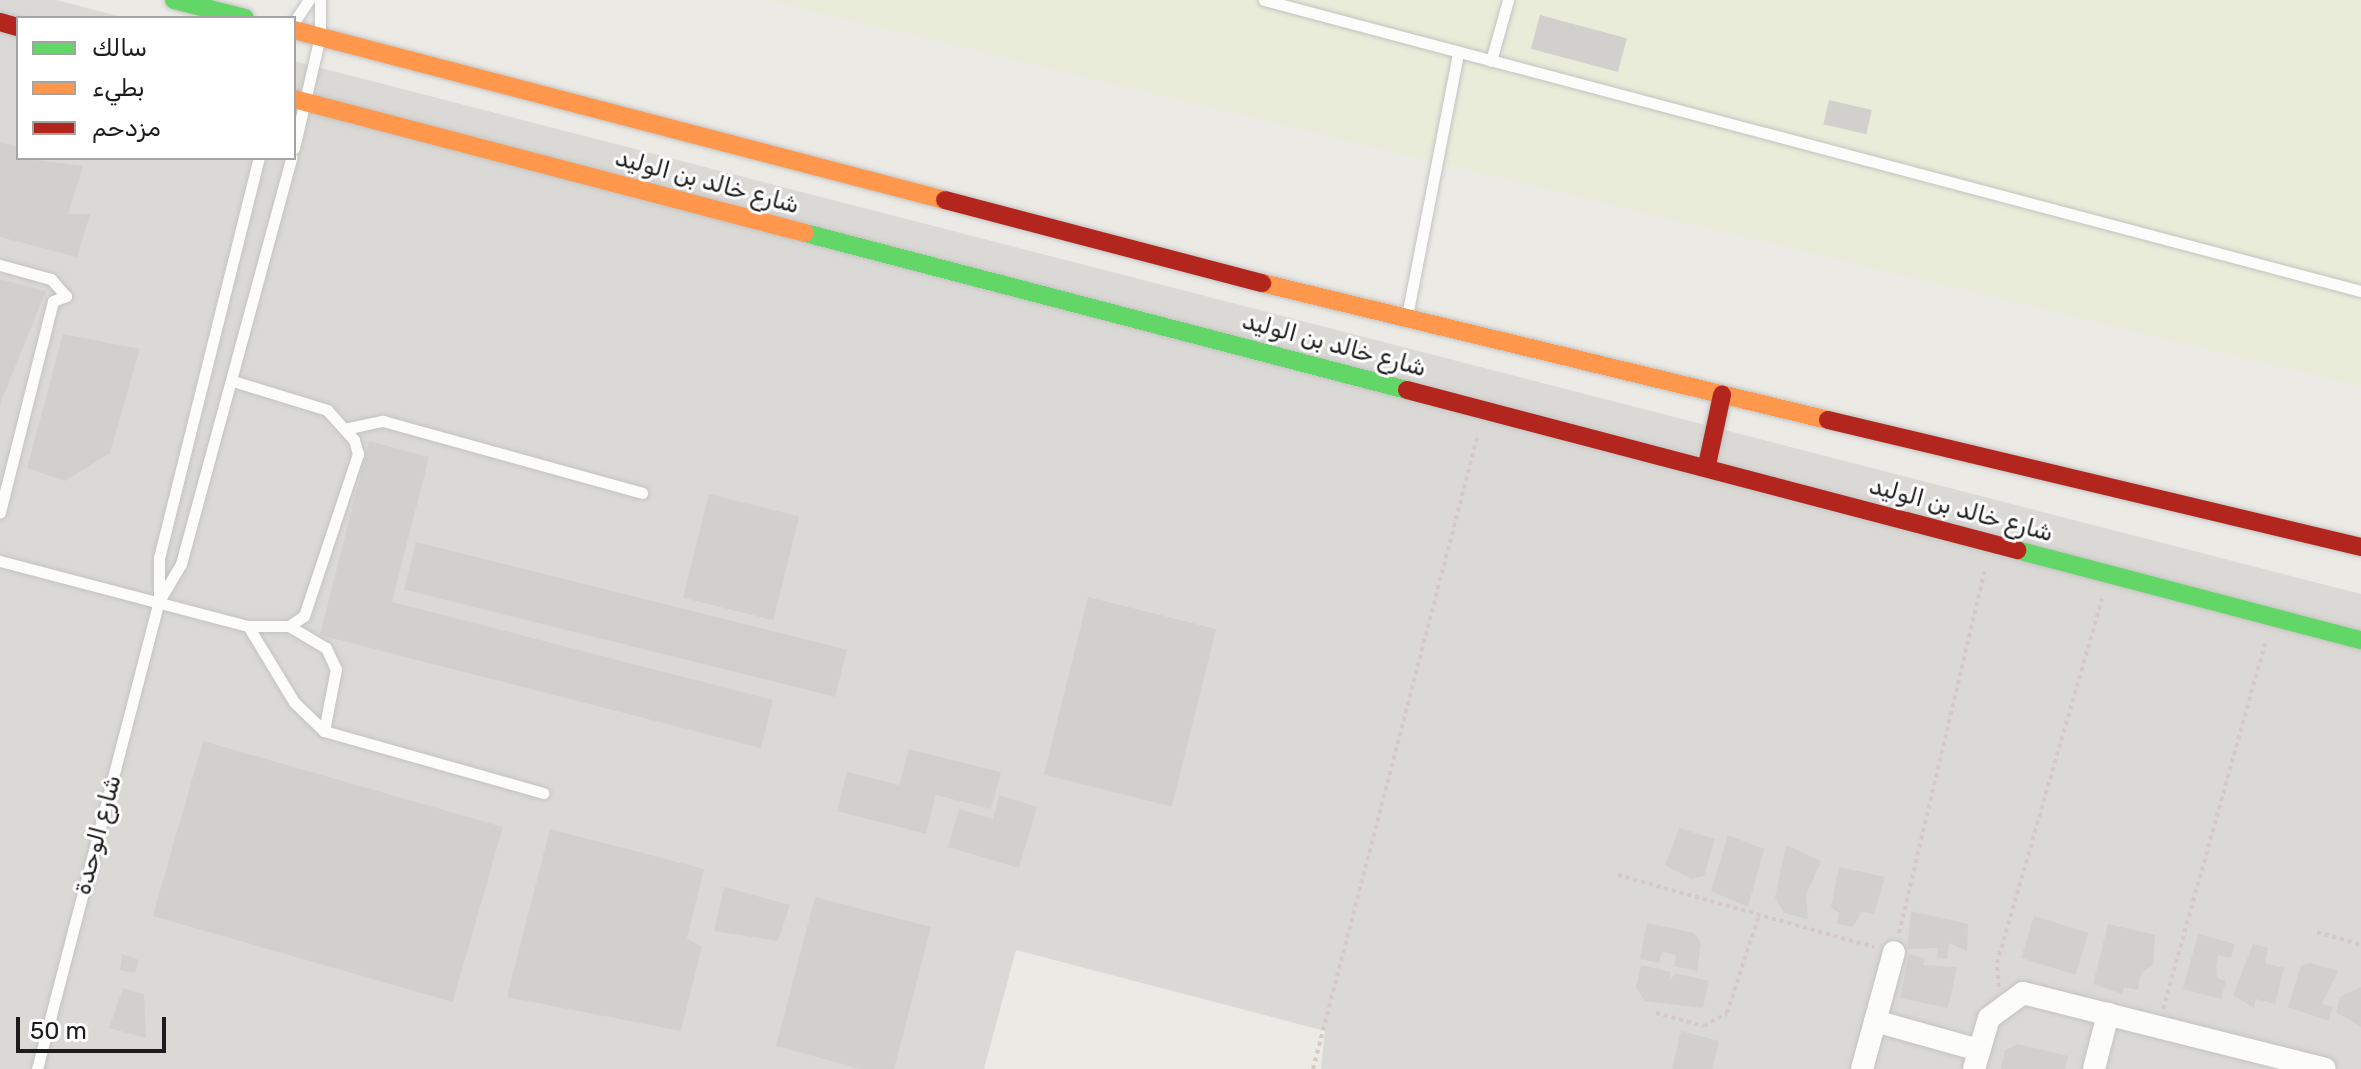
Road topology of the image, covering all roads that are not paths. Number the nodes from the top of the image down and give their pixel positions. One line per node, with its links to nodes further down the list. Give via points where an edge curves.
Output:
1 (174, 0): 6 (main road)
2 (309, 0): 7 (lane)
3 (320, 0): 9 (lane)
4 (1264, 0): 10 (lane)
5 (1508, 0): 11 (lane)
6 (237, 16)
7 (296, 19)
8 (296, 30): 9 (main road, شارع خالد بن الوليد)
9 (320, 36): 12 (lane); 18 (main road, شارع خالد بن الوليد)
10 (1458, 53): 11 (lane); 18 (lane)
11 (1491, 61): 17 (lane)
12 (300, 100): 13 (lane); 22 (main road, شارع خالد بن الوليد)
13 (296, 132)
14 (258, 160): 27 (lane, شارع الوحدة, via 159,558)
15 (290, 160): 19 (lane, شارع الوحدة)
16 (0, 265): 24 (lane, via 51,279 66,296 53,301)
17 (2361, 291)
18 (1406, 320): 20 (main road, شارع خالد بن الوليد)
19 (233, 381): 21 (lane, via 327,410); 27 (lane, شارع الوحدة, via 181,564)
20 (1722, 395): 22 (main road); 25 (main road, شارع خالد بن الوليد)
21 (349, 428): 23 (lane, via 383,421); 29 (lane, via 358,454 315,600)
22 (1707, 465): 30 (main road, شارع خالد بن الوليد)
23 (642, 493)
24 (0, 512)
25 (2361, 547)
26 (0, 561): 27 (lane)
27 (159, 601): 28 (lane); 37 (lane, شارع الوحدة)
28 (248, 626): 29 (lane); 31 (lane, via 294,702)
29 (289, 626): 31 (lane, via 326,648 336,669)
30 (2361, 640)
31 (324, 731): 32 (lane)
32 (543, 793)
33 (1894, 952): 35 (street)
34 (2108, 1014): 36 (street, via 2023,993 2009,998 1989,1018); 39 (street); 40 (street)
35 (1875, 1021): 36 (street); 38 (street)
36 (1977, 1060)
37 (37, 1069)
38 (1862, 1069)
39 (2094, 1069)
40 (2325, 1069)

